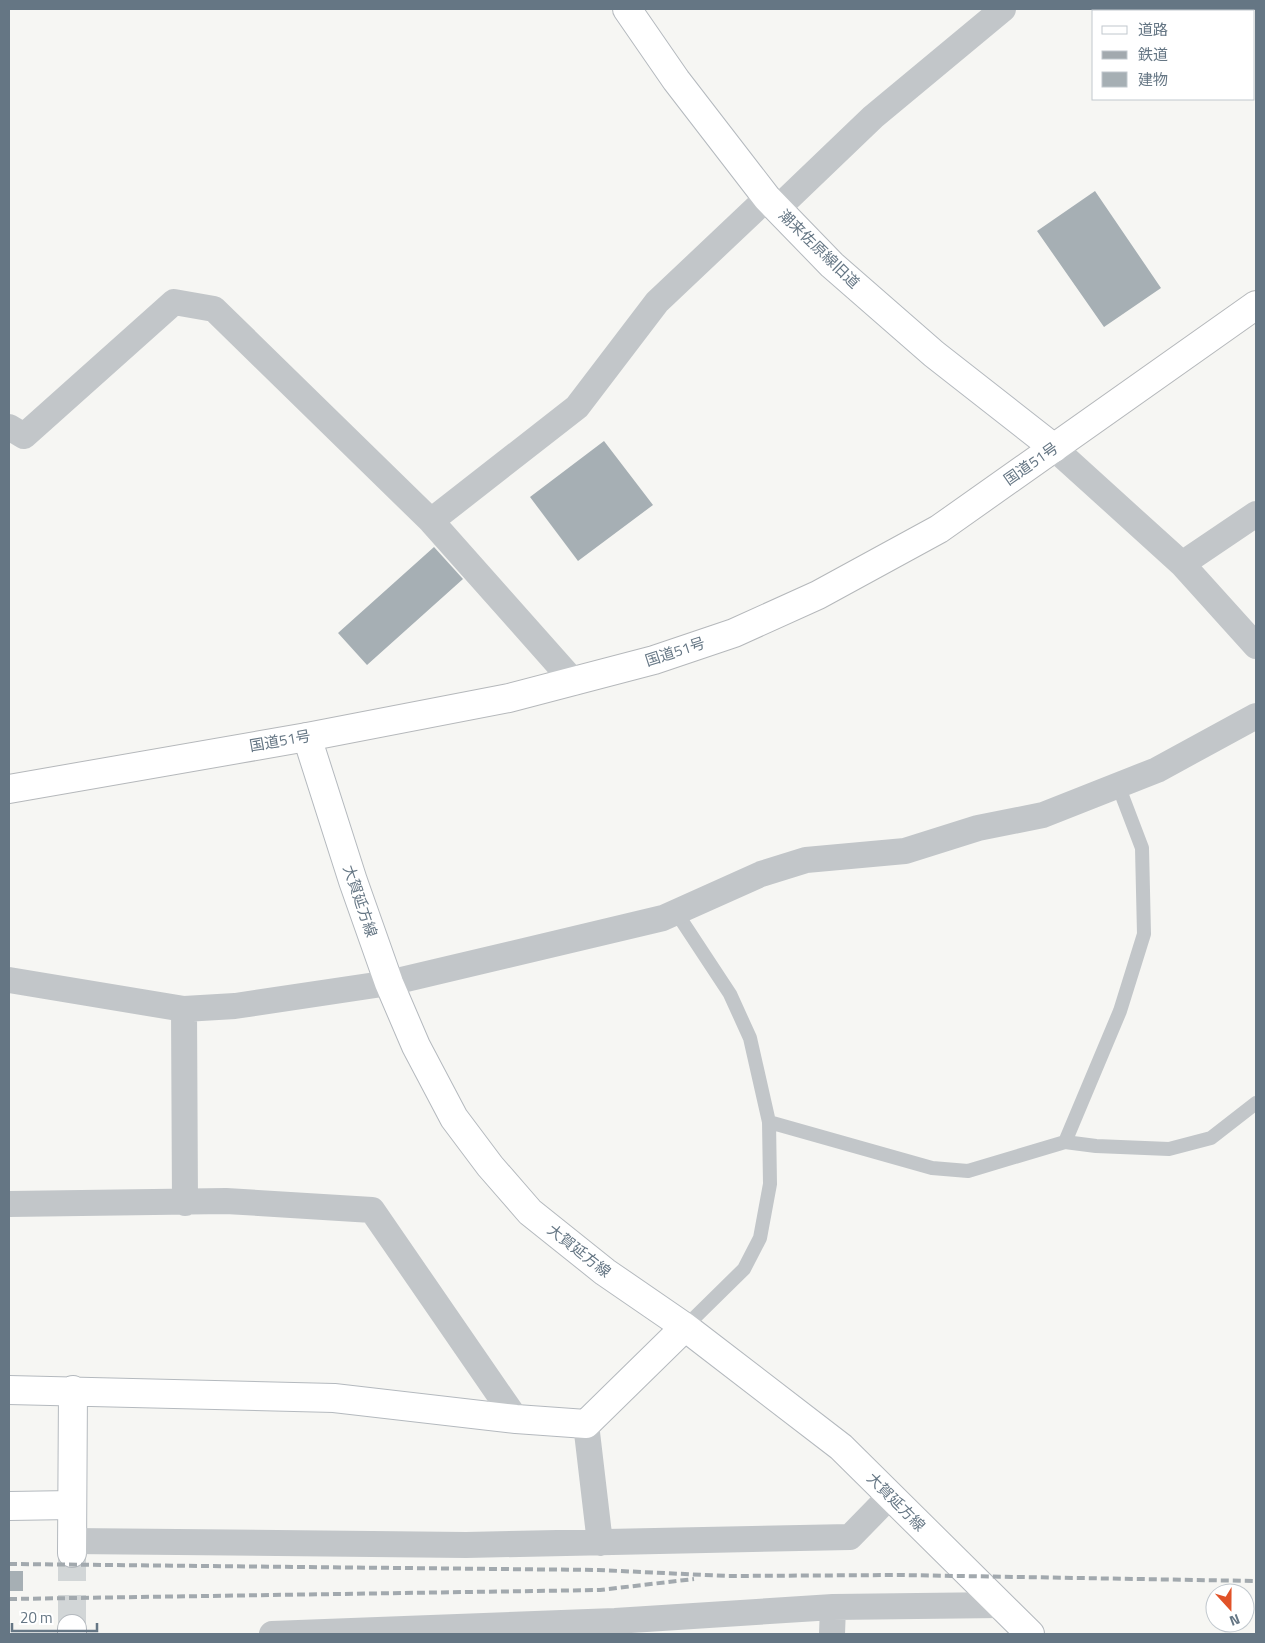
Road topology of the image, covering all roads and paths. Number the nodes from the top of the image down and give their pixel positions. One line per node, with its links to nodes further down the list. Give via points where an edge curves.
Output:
1 (627, 9): 3 (main road, 潮来佐原線旧道, via 676,80)
2 (1004, 9): 3 (street)
3 (772, 204): 6 (main road, 潮来佐原線旧道, via 832,265 934,354); 8 (street, via 657,302 577,407)
4 (1256, 305): 6 (main road, 国道51号)
5 (9, 427): 8 (street, via 24,436 174,302 214,309)
6 (1054, 448): 9 (street); 11 (main road, 国道51号, via 940,529 818,595 734,633)
7 (1256, 514): 9 (street)
8 (431, 521): 11 (street)
9 (1182, 564): 10 (street)
10 (1256, 646)
11 (574, 682): 13 (main road, 国道51号, via 509,698)
12 (1256, 716): 14 (street, via 1157,770)
13 (307, 737): 15 (main road, 国道51号); 18 (main road, 大賀延方線)
14 (1118, 785): 16 (street, via 1043,815 978,828 905,851 806,860 761,874); 22 (lane, via 1142,848 1144,934 1120,1011)
15 (9, 789)
16 (676, 912): 18 (street, via 663,918); 21 (lane, via 730,994 750,1038)
17 (9, 980): 19 (street)
18 (389, 983): 19 (street, via 235,1006); 25 (main road, 大賀延方線, via 416,1046 454,1118 490,1166 530,1212 605,1272)
19 (184, 1009): 23 (street)
20 (1256, 1103): 22 (lane, via 1211,1138 1169,1150)
21 (769, 1122): 22 (lane, via 932,1168 968,1171); 25 (lane, via 770,1184 760,1238 744,1269)
22 (1065, 1142)
23 (185, 1203): 24 (street); 28 (street, via 226,1201 372,1210)
24 (9, 1204)
25 (685, 1327): 29 (main road); 30 (main road, 大賀延方線, via 841,1447)
26 (9, 1390): 27 (main road)
27 (73, 1390): 28 (main road, via 334,1398); 31 (main road)
28 (516, 1419): 29 (main road)
29 (586, 1424): 33 (street)
30 (889, 1497): 33 (street, via 850,1537); 35 (main road, 大賀延方線)
31 (72, 1505): 32 (main road); 34 (main road)
32 (9, 1506)
33 (600, 1543): 34 (street)
34 (72, 1547)
35 (1001, 1605): 36 (street); 42 (main road, 大賀延方線)
36 (833, 1607): 37 (street); 41 (street)
37 (615, 1628): 38 (street)
38 (546, 1629): 39 (street)
39 (346, 1633): 40 (street)
40 (272, 1634)
41 (832, 1634)
42 (1030, 1634)

